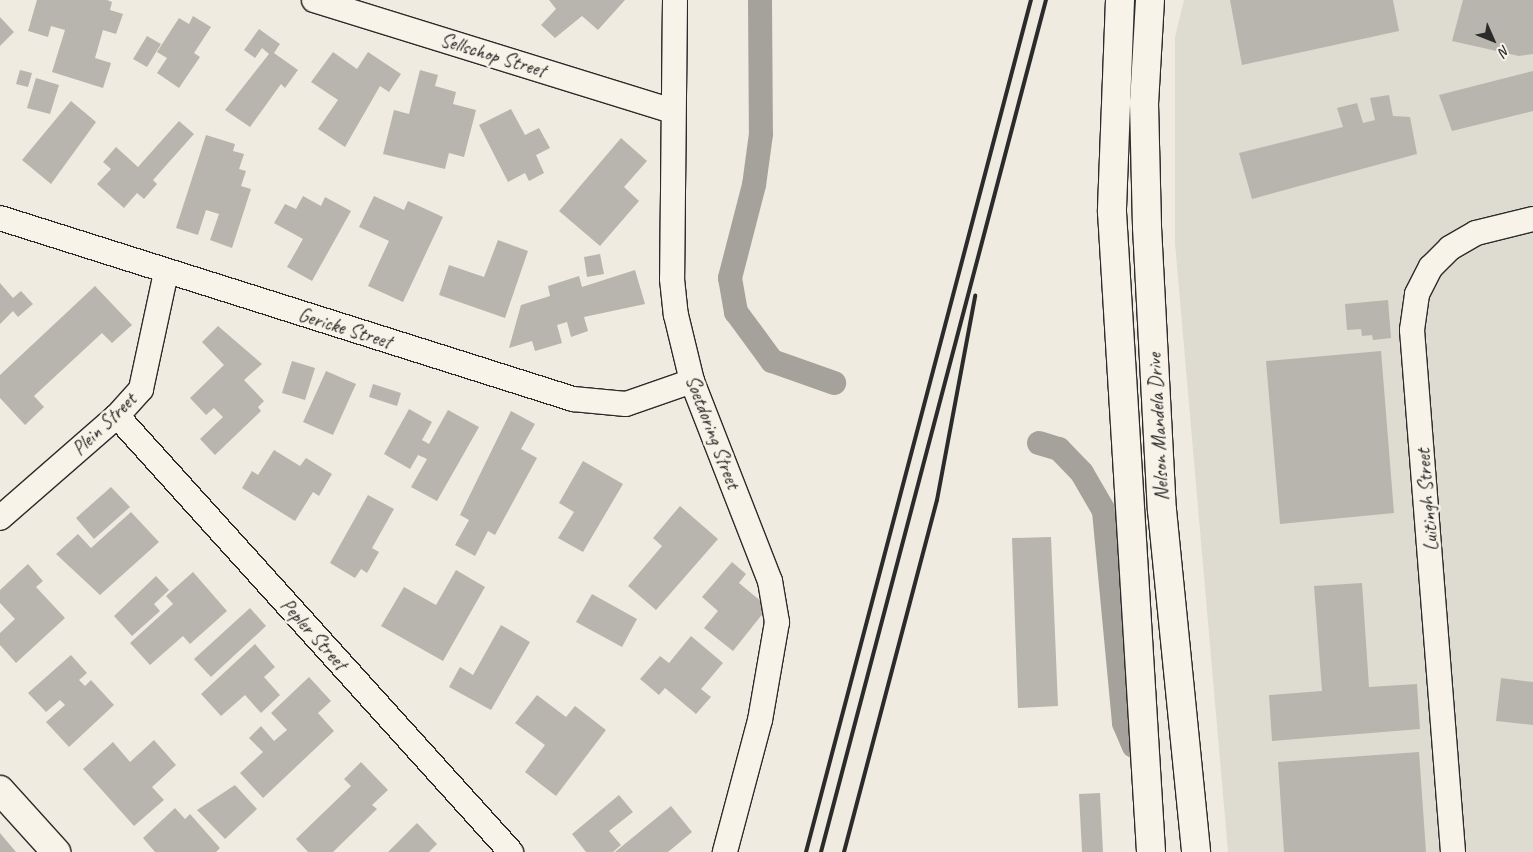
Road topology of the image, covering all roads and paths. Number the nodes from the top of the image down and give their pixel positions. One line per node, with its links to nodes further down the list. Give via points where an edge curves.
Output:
1 (314, 0): 5 (street, Sellschop Street)
2 (675, 0): 5 (street, Soetdoring Street)
3 (1120, 0): 16 (main road, Nelson Mandela Drive, via 1112,212)
4 (1150, 0): 17 (main road, Nelson Mandela Drive, via 1144,103 1146,227 1162,510)
5 (672, 111): 9 (street, Soetdoring Street, via 672,279)
6 (0, 218): 8 (street, Gericke Street)
7 (1533, 220): 18 (street, Luitingh Street, via 1476,233 1450,248 1431,268 1417,294 1412,330)
8 (166, 272): 9 (street, Gericke Street, via 573,399 626,404); 10 (street, Plein Street, via 141,389)
9 (692, 381): 15 (street, Soetdoring Street, via 770,581 777,622 760,720)
10 (117, 416): 11 (street, Plein Street); 14 (street, Pepler Street)
11 (0, 518)
12 (0, 790): 13 (main road)
13 (56, 852)
14 (511, 852)
15 (725, 852)
16 (1151, 852)
17 (1196, 852)
18 (1453, 852)

